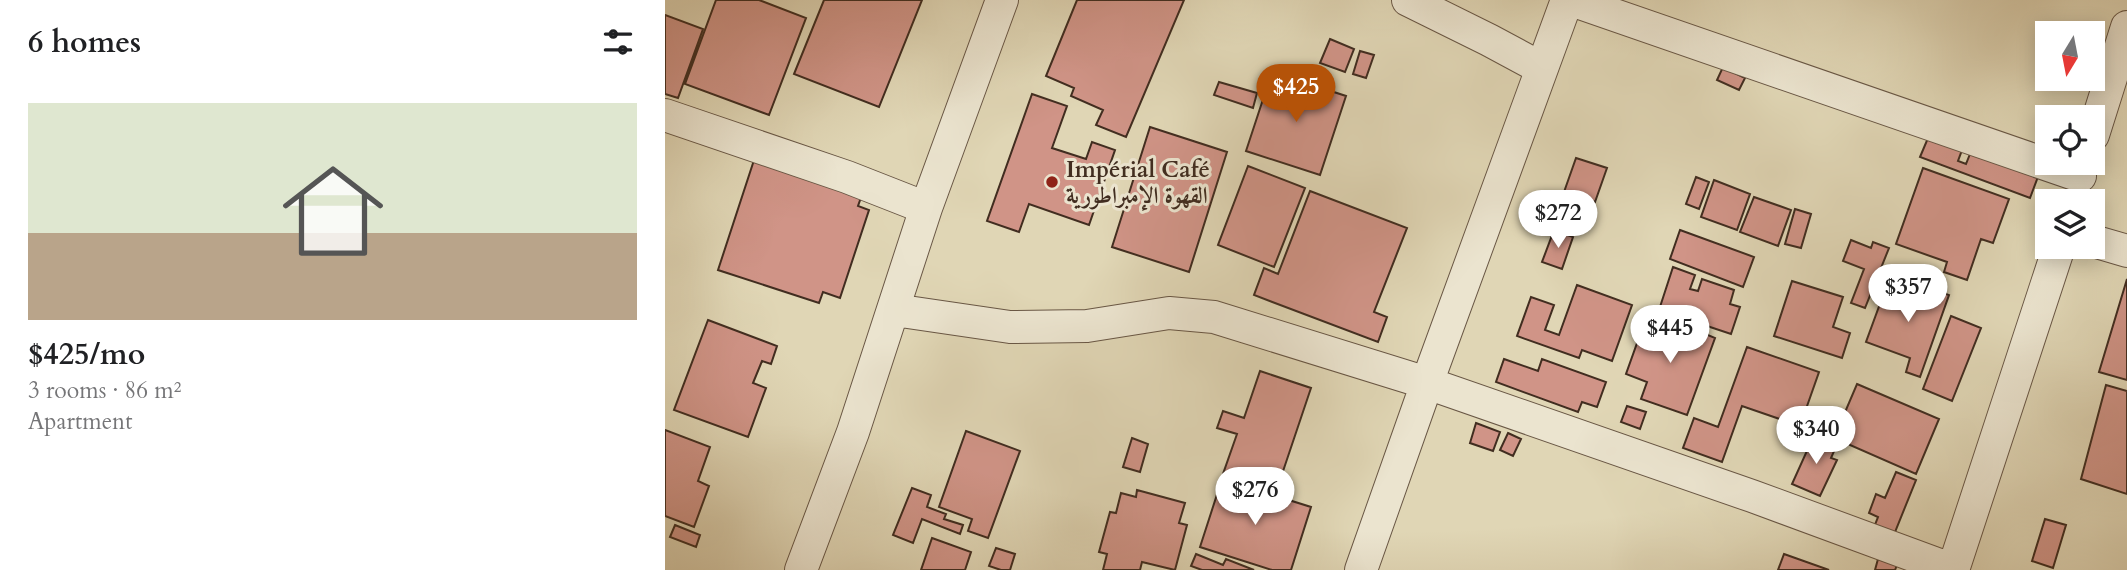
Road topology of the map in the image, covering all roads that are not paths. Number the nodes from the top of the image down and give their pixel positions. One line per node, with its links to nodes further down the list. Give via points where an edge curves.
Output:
1 (1002, 0): 9 (street)
2 (1408, 0): 5 (street)
3 (1569, 0): 5 (street); 8 (street)
4 (2127, 27): 6 (street)
5 (1541, 68): 14 (street)
6 (2102, 105)
7 (665, 115): 9 (street)
8 (2079, 180)
9 (926, 208): 13 (street)
10 (2105, 245): 11 (street)
11 (2127, 251)
12 (2055, 259): 17 (street)
13 (894, 310): 14 (street, via 1010,327 1087,326 1169,313 1214,317); 15 (street)
14 (1427, 383): 16 (street); 17 (street)
15 (801, 570)
16 (1361, 570)
17 (1953, 570)

